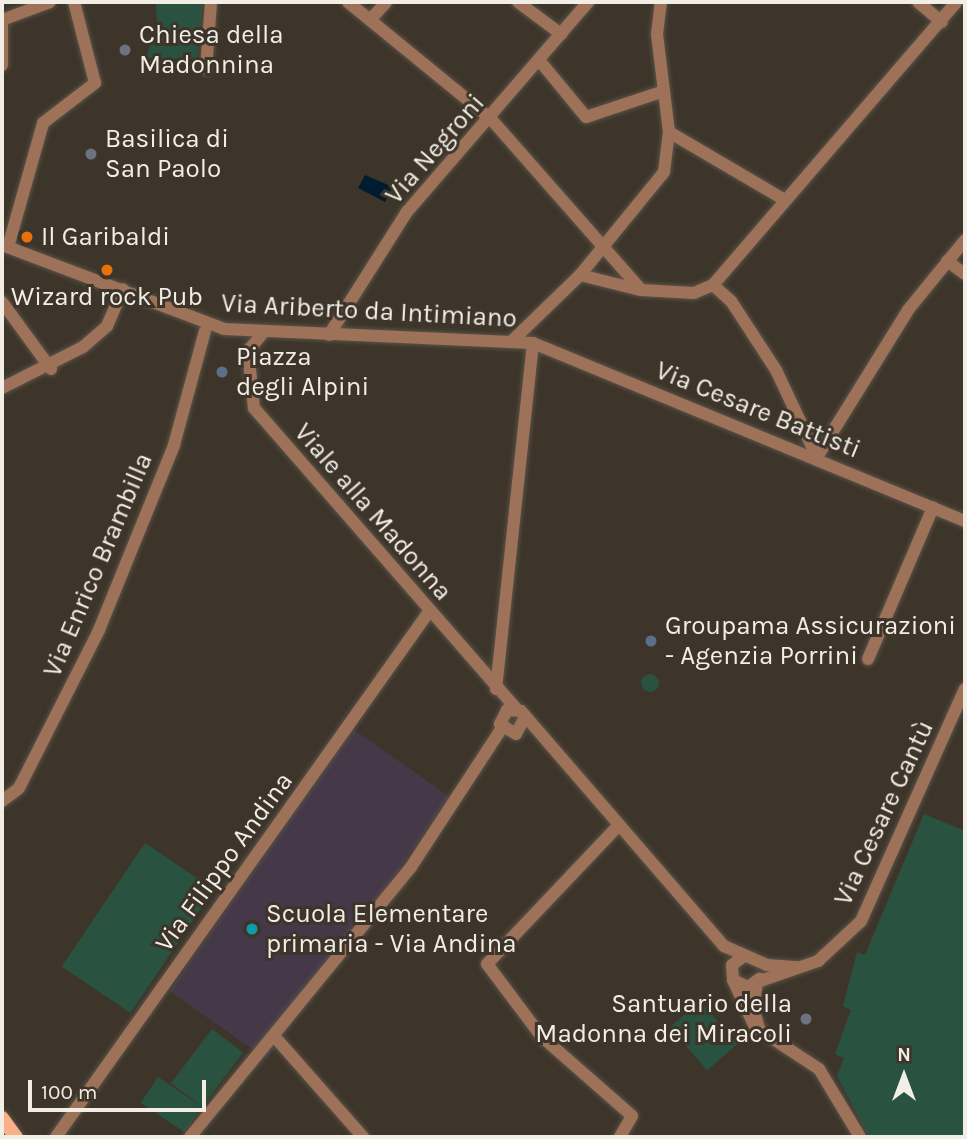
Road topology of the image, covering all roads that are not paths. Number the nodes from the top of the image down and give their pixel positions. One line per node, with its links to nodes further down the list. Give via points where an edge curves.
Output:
1 (50, 2): 11 (street)
2 (74, 2): 24 (street, via 95,83 43,123)
3 (211, 2): 18 (street)
4 (348, 2): 12 (street)
5 (386, 2): 12 (street)
6 (518, 2): 15 (street)
7 (588, 2): 15 (street, Via Negroni)
8 (661, 2): 19 (street, via 657,34)
9 (918, 2): 13 (street)
10 (956, 2): 13 (street)
11 (2, 20)
12 (370, 20): 20 (street)
13 (942, 22): 22 (street)
14 (2, 25): 17 (street)
15 (561, 34): 16 (street, Via Negroni)
16 (539, 60): 19 (street, via 586,117); 20 (street, Via Negroni)
17 (2, 65)
18 (206, 69)
19 (664, 91): 21 (street)
20 (491, 119): 25 (street); 36 (street, Via Negroni, via 406,214)
21 (669, 132): 22 (street); 25 (street, via 664,173)
22 (783, 199): 29 (street)
23 (965, 240): 26 (street)
24 (5, 246): 30 (street, Via Ariberto da Intimiano)
25 (601, 250): 28 (street); 31 (street)
26 (947, 261): 27 (street); 42 (street, via 879,353)
27 (965, 274)
28 (580, 275): 31 (street); 37 (street)
29 (713, 285): 31 (street, via 694,293); 42 (street, via 731,301 776,370)
30 (123, 289): 34 (street, Via Ariberto da Intimiano); 40 (street, via 107,326)
31 (641, 290)
32 (2, 302): 40 (street)
33 (205, 331): 55 (street, Via Enrico Brambilla, via 174,445 99,630 19,788)
34 (231, 331): 35 (street, Via Ariberto da Intimiano); 39 (street)
35 (266, 333): 36 (street, Via Ariberto da Intimiano); 39 (street, via 253,338)
36 (329, 335): 37 (street, Via Ariberto da Intimiano)
37 (516, 337): 38 (street, Via Ariberto da Intimiano)
38 (533, 343): 42 (street, Via Cesare Battisti); 47 (street)
39 (248, 351): 45 (street, Viale alla Madonna, via 254,408)
40 (51, 369): 41 (street)
41 (2, 388)
42 (817, 457): 43 (street, Via Cesare Battisti)
43 (933, 507): 44 (street, Via Cesare Battisti); 46 (street)
44 (965, 521)
45 (428, 613): 48 (street, Viale alla Madonna); 66 (street, Via Filippo Andina)
46 (868, 659)
47 (498, 662): 48 (street); 49 (street)
48 (476, 663): 49 (street, Viale alla Madonna)
49 (496, 687): 51 (street, Viale alla Madonna); 52 (street, Viale alla Madonna)
50 (965, 689): 59 (street, Via Cesare Cantù, via 861,921 830,953)
51 (503, 713): 52 (street); 53 (street, Viale alla Madonna)
52 (521, 713): 53 (street); 54 (street, Viale alla Madonna)
53 (512, 731): 54 (street); 63 (street, via 492,750 411,867)
54 (540, 737): 56 (street, Viale alla Madonna)
55 (2, 801)
56 (618, 825): 57 (street, Viale alla Madonna); 69 (street, via 487,964 541,1036 632,1116)
57 (715, 937): 58 (street, Viale alla Madonna); 60 (street, Viale alla Madonna)
58 (750, 958): 59 (street); 60 (street, via 732,965); 61 (street, via 761,970)
59 (798, 967): 61 (street, Via Cesare Cantù)
60 (732, 978): 61 (street, via 743,986); 62 (street, Viale alla Madonna, via 740,1005)
61 (757, 982): 62 (street, via 753,1008)
62 (760, 1032): 70 (street, via 819,1069)
63 (274, 1036): 67 (street); 68 (street)
64 (2, 1118): 65 (main road)
65 (16, 1137)
66 (56, 1137)
67 (190, 1137)
68 (363, 1137)
69 (620, 1137)
70 (860, 1137)

